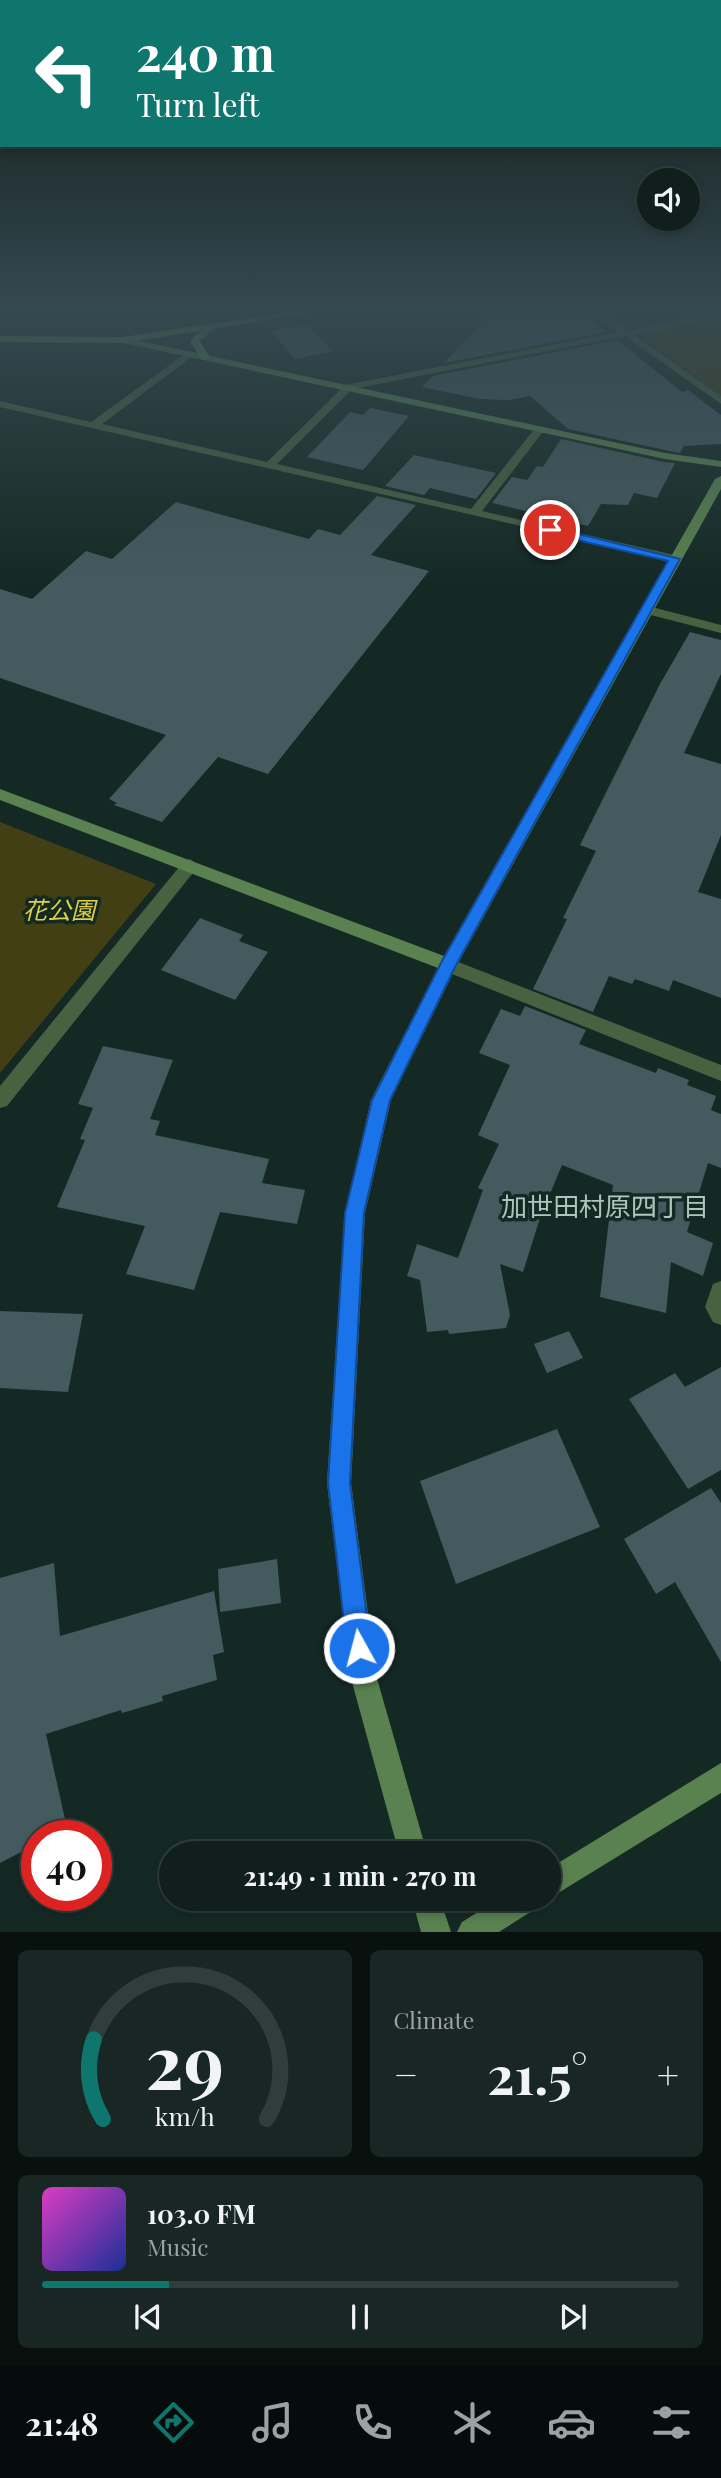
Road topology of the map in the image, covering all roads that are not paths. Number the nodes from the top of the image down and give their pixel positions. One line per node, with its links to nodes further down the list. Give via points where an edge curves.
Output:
1 (126, 401): 5 (street)
2 (335, 401): 8 (street)
3 (413, 401): 6 (street)
4 (0, 404): 5 (street)
5 (94, 425): 8 (street)
6 (540, 429): 7 (street); 10 (street)
7 (721, 464)
8 (269, 466): 10 (street)
9 (721, 479): 11 (street)
10 (474, 513): 11 (street)
11 (675, 559): 12 (street)
12 (648, 610): 13 (street); 16 (street)
13 (721, 629)
14 (0, 794): 15 (street)
15 (190, 865): 16 (street); 18 (street)
16 (448, 965): 17 (street); 22 (street, via 381,1100 355,1213 339,1483 363,1675)
17 (721, 1073)
18 (0, 1100)
19 (721, 1291): 20 (street, via 716,1307)
20 (721, 1314)
21 (721, 1777): 23 (street)
22 (410, 1841)
23 (561, 1877)
24 (430, 1911): 26 (street)
25 (506, 1911): 27 (street)
26 (436, 1932)
27 (472, 1932)

